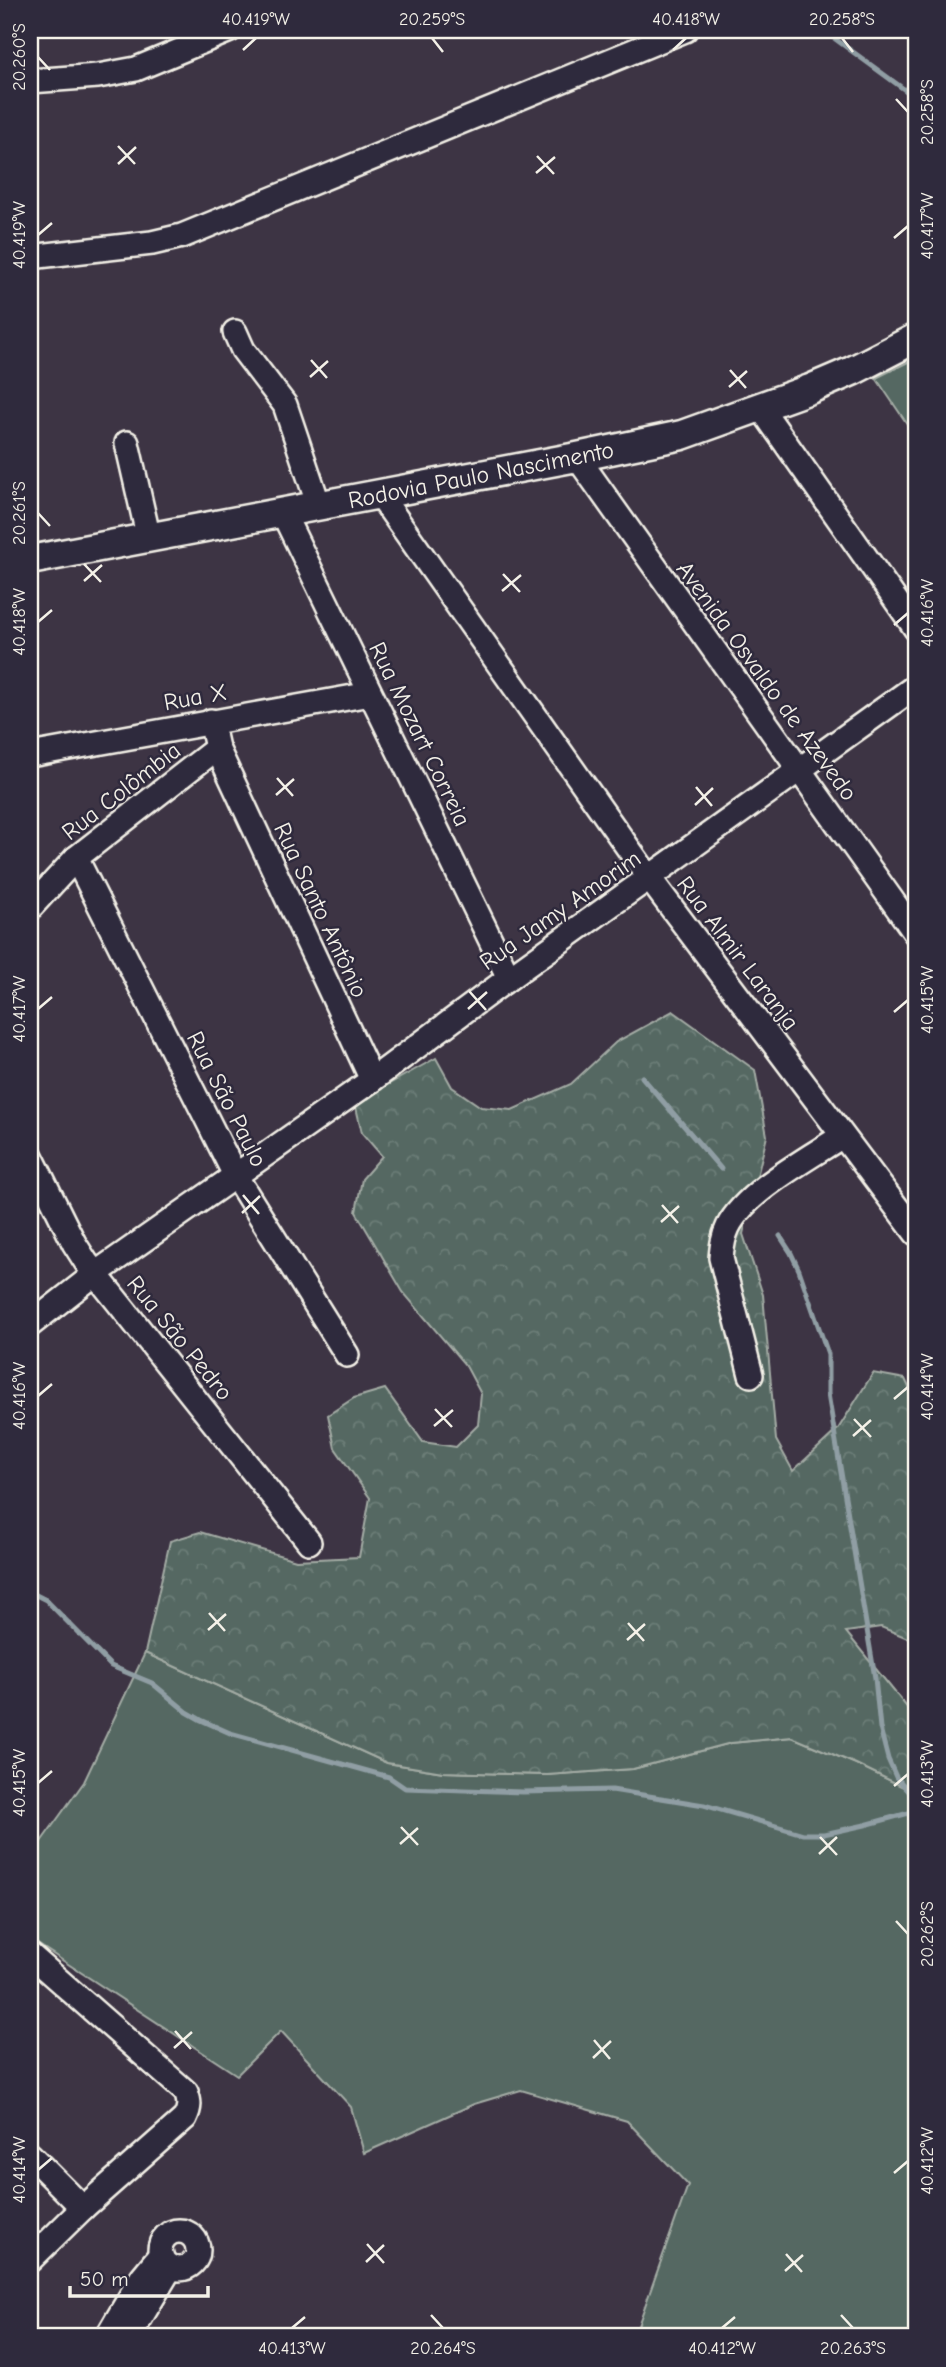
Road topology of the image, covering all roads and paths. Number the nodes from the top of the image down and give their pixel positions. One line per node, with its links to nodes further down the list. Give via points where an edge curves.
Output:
1 (230, 30): 3 (street, via 136,69)
2 (685, 30): 4 (street, via 182,236)
3 (30, 81)
4 (30, 257)
5 (235, 332): 11 (street, via 243,350 285,405)
6 (916, 338): 7 (main road, Rodovia Paulo Nascimento, via 852,371)
7 (761, 408): 9 (main road, Rodovia Paulo Nascimento, via 682,435); 15 (street)
8 (127, 443): 13 (street)
9 (576, 457): 10 (main road, Rodovia Paulo Nascimento); 21 (street, Avenida Osvaldo de Azevedo)
10 (379, 494): 11 (main road, Rodovia Paulo Nascimento); 23 (street, Rua Almir Laranja)
11 (319, 506): 12 (main road, Rodovia Paulo Nascimento)
12 (283, 513): 13 (main road, Rodovia Paulo Nascimento); 17 (street, Rua Mozart Correia)
13 (149, 539): 14 (main road, Rodovia Paulo Nascimento)
14 (30, 560)
15 (916, 629)
16 (916, 686): 21 (street, Rua Jamy Amorim)
17 (370, 694): 18 (street, Rua X); 26 (street, Rua Mozart Correia)
18 (211, 721): 19 (street, Rua Santo Antônio); 20 (street, Rua X)
19 (217, 748): 22 (street, Rua Colômbia); 27 (street, Rua Santo Antônio)
20 (30, 755)
21 (799, 771): 23 (street, Rua Jamy Amorim); 25 (street, Avenida Osvaldo de Azevedo)
22 (76, 859): 24 (street, Rua Colômbia); 30 (street, Rua São Paulo)
23 (650, 878): 26 (street, Rua Jamy Amorim); 28 (street, Rua Almir Laranja)
24 (30, 908)
25 (916, 934)
26 (509, 978): 27 (street, Rua Jamy Amorim)
27 (372, 1080): 30 (street, Rua Jamy Amorim)
28 (842, 1136): 31 (street, Rua Almir Laranja); 35 (street, via 751,1197 722,1242 721,1258)
29 (30, 1154): 32 (street, Rua São Pedro, via 74,1243)
30 (236, 1177): 32 (street, Rua Jamy Amorim); 34 (street, Rua São Paulo)
31 (916, 1233)
32 (95, 1274): 33 (street, Rua Jamy Amorim); 36 (street, Rua São Pedro)
33 (30, 1325)
34 (347, 1355)
35 (751, 1375)
36 (309, 1542)
37 (30, 1955): 39 (street, via 186,2092 189,2109 185,2118)
38 (30, 2155): 39 (street)
39 (83, 2207): 40 (street)
40 (30, 2260)
41 (107, 2337): 42 (street, via 142,2277 166,2261)
42 (129, 2337)

